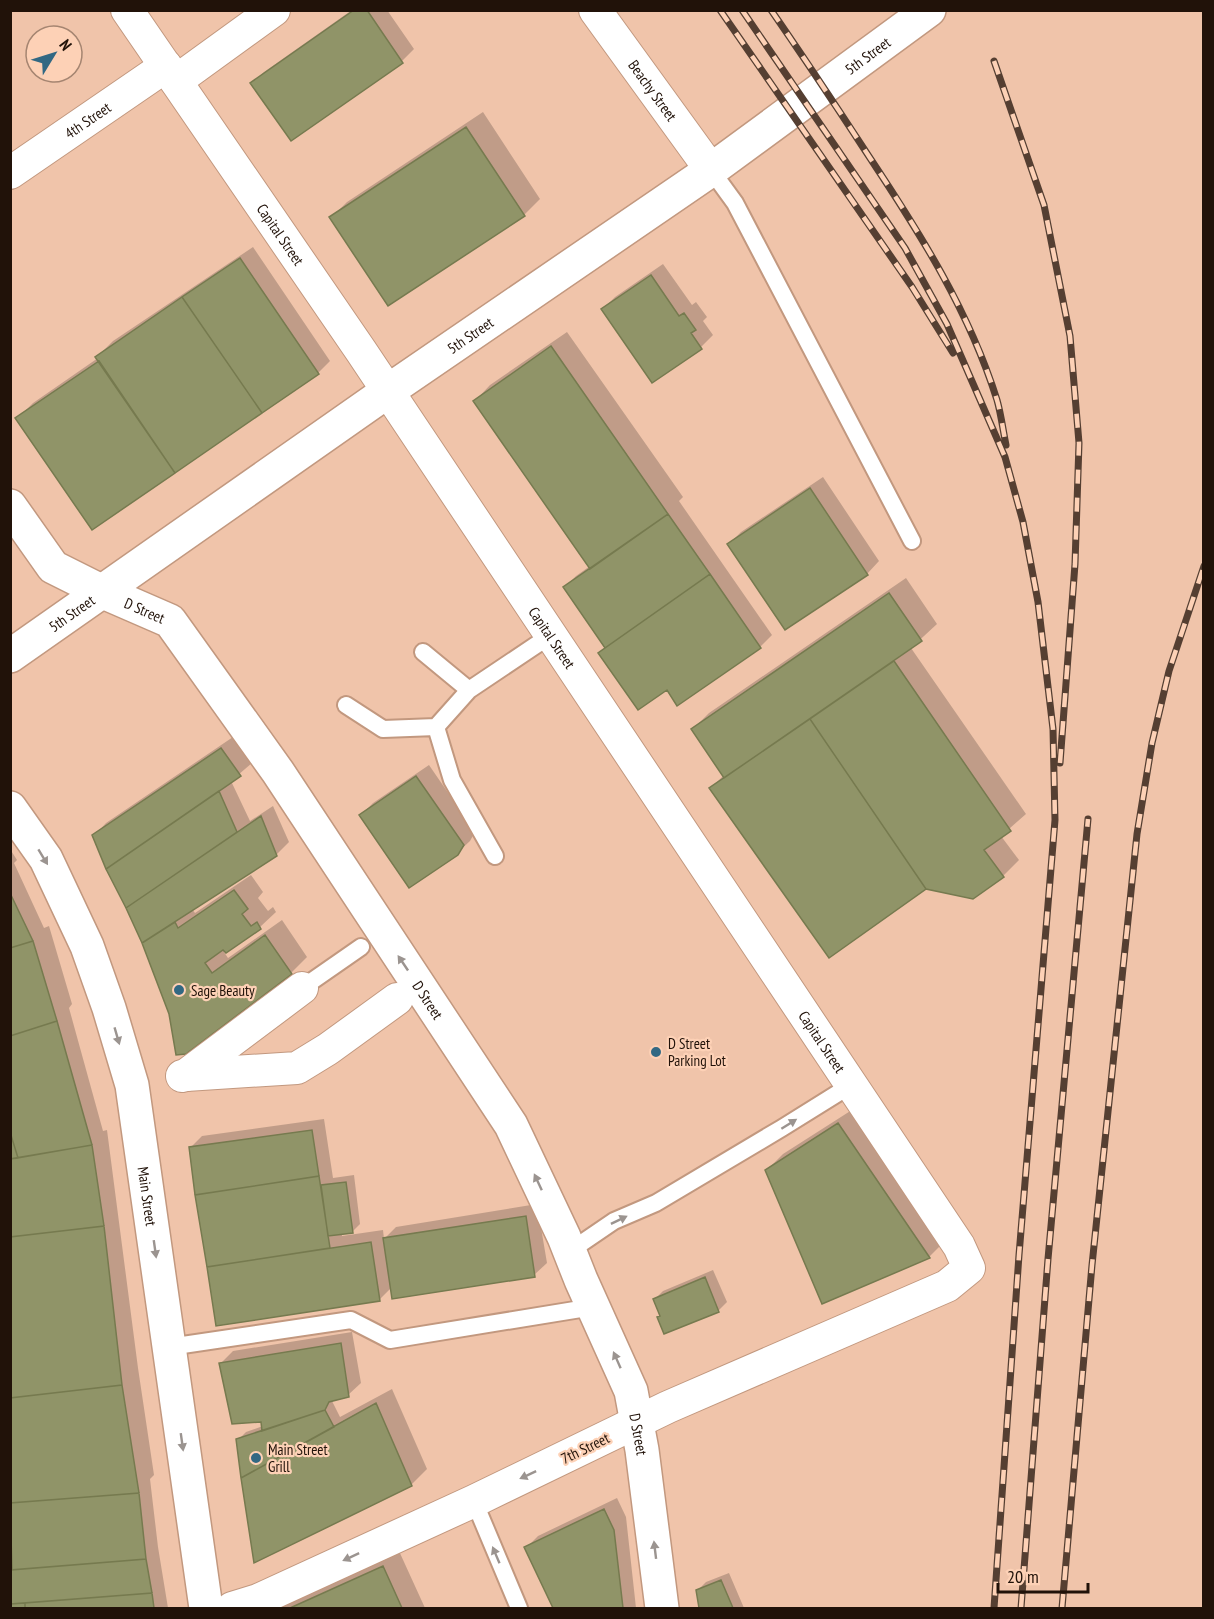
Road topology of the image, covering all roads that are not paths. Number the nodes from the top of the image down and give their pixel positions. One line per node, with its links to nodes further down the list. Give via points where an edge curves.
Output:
1 (127, 10): 5 (street, Capital Street)
2 (274, 10): 5 (street, 4th Street)
3 (595, 10): 6 (street, Beachy Street)
4 (929, 10): 6 (main road, 5th Street)
5 (171, 74): 7 (street, 4th Street); 8 (street, Capital Street)
6 (711, 170): 8 (main road, 5th Street); 10 (lane, via 735,203)
7 (10, 173)
8 (388, 391): 11 (main road, 5th Street); 12 (street, Capital Street)
9 (10, 506): 11 (main road, D Street, via 53,567)
10 (912, 541)
11 (101, 591): 14 (main road, 5th Street); 24 (main road, D Street, one-way to 11, via 511,1125 278,772 190,647 170,621)
12 (551, 635): 15 (lane); 23 (street, Capital Street)
13 (423, 652): 15 (lane)
14 (10, 656)
15 (469, 690): 17 (lane)
16 (346, 705): 17 (lane, via 383,729)
17 (436, 727): 19 (lane, via 452,780)
18 (10, 808): 27 (main road, Main Street, one-way to 27, via 46,859 87,946 132,1085)
19 (495, 856)
20 (361, 947): 21 (lane)
21 (302, 988): 22 (street, via 180,1077 297,1068)
22 (397, 999)
23 (850, 1085): 24 (lane, one-way to 23, via 614,1221 656,1203); 25 (street, Capital Street, via 960,1246)
24 (570, 1251): 26 (main road, D Street)
25 (969, 1268): 28 (street, 7th Street, via 947,1286)
26 (593, 1307): 27 (lane, via 390,1340 351,1320); 28 (main road, D Street, one-way to 26, via 631,1392)
27 (169, 1347): 30 (main road, Main Street, one-way to 30)
28 (638, 1422): 29 (street, 7th Street, one-way to 29); 33 (main road, D Street, one-way to 28)
29 (474, 1501): 31 (street, 7th Street, one-way to 31, via 258,1600); 32 (lane, one-way to 29)
30 (206, 1608)
31 (232, 1608)
32 (519, 1608)
33 (662, 1608)

